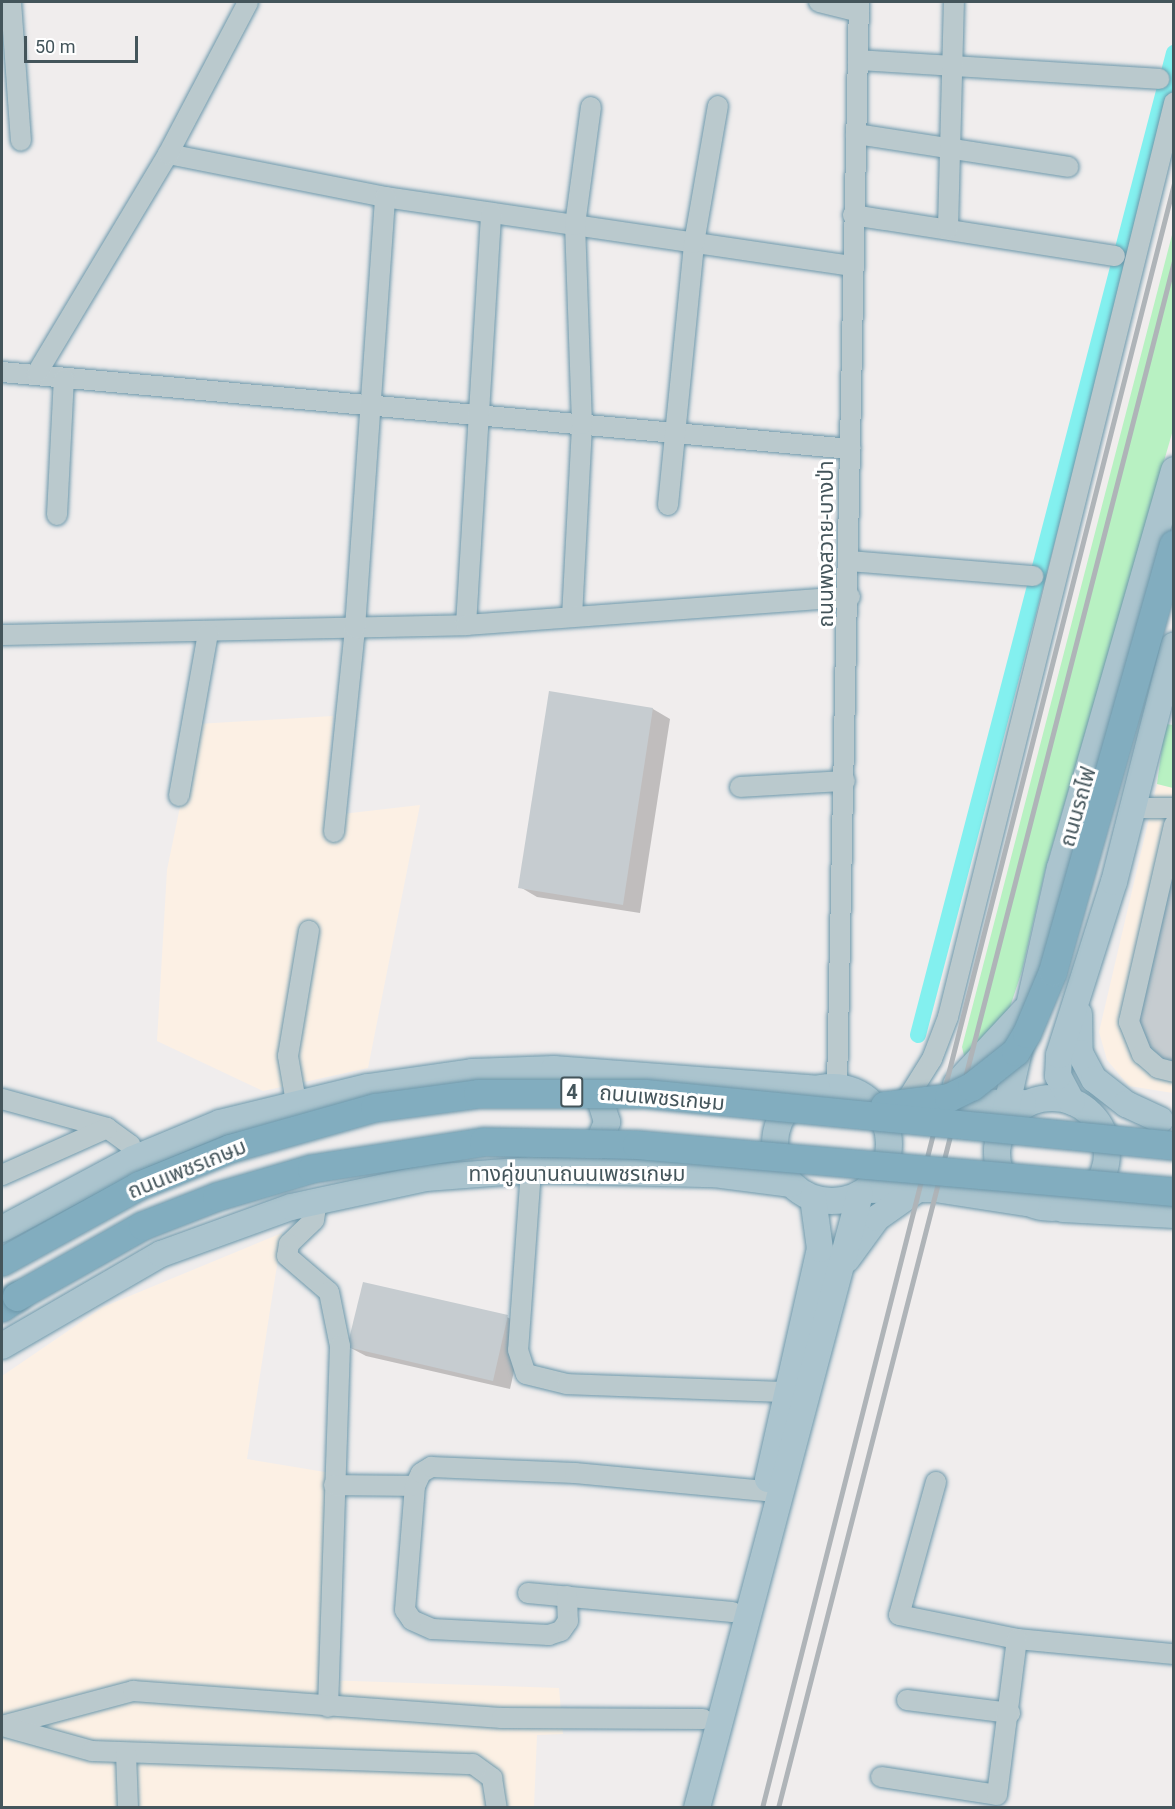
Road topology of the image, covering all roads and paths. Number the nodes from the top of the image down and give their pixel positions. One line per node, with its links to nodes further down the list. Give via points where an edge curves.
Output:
1 (11, 2): 13 (street)
2 (248, 2): 15 (street)
3 (819, 2): 5 (street)
4 (954, 2): 7 (street)
5 (859, 7): 6 (street, ถนนพงสวาย-บางป่า)
6 (858, 60): 7 (street); 12 (street, ถนนพงสวาย-บางป่า)
7 (955, 65): 8 (street); 14 (street)
8 (1159, 79)
9 (1173, 103): 64 (street, via 948,1017)
10 (718, 106): 22 (street)
11 (591, 107): 20 (street)
12 (856, 134): 14 (street); 19 (street, ถนนพงสวาย-บางป่า)
13 (21, 141)
14 (952, 145): 16 (street); 21 (street)
15 (168, 154): 17 (street); 26 (street)
16 (1068, 167)
17 (385, 197): 18 (street); 28 (street)
18 (491, 213): 20 (street); 29 (street)
19 (853, 215): 21 (street); 24 (street, ถนนพงสวาย-บางป่า)
20 (575, 225): 22 (street); 30 (street)
21 (948, 228): 23 (street)
22 (694, 243): 24 (street); 31 (street)
23 (1115, 256)
24 (851, 266): 32 (street, ถนนพงสวาย-บางป่า)
25 (2, 372): 26 (street)
26 (37, 373): 27 (street)
27 (64, 379): 28 (street); 35 (street)
28 (370, 405): 29 (street); 42 (street)
29 (480, 415): 30 (street); 41 (street)
30 (582, 424): 31 (street); 40 (street)
31 (677, 433): 32 (street); 34 (street)
32 (850, 449): 37 (street, ถนนพงสวาย-บางป่า)
33 (1173, 470): 53 (main road, ถนนรถไฟ)
34 (668, 505)
35 (57, 514)
36 (1173, 545): 61 (highway, bridge, via 1053,972 1016,1052 972,1087 911,1106)
37 (850, 561): 38 (street); 39 (street, ถนนพงสวาย-บางป่า)
38 (1034, 576)
39 (850, 597): 40 (street); 46 (street, ถนนพงสวาย-บางป่า)
40 (572, 617): 41 (street)
41 (466, 625): 42 (street)
42 (355, 628): 43 (street); 52 (street)
43 (208, 634): 44 (street); 48 (street)
44 (2, 635)
45 (1173, 645): 49 (main road)
46 (845, 781): 47 (street); 60 (street, ถนนพงสวาย-บางป่า)
47 (740, 787)
48 (179, 796)
49 (1132, 808): 50 (street); 54 (main road)
50 (1173, 808)
51 (1173, 825): 59 (street, via 1129,1022 1142,1054 1158,1068)
52 (334, 832)
53 (1060, 868): 54 (main road, via 1062,885 1080,900 1104,895); 57 (main road, ถนนรถไฟ)
54 (1114, 882): 56 (main road)
55 (309, 931): 65 (street, via 288,1056)
56 (1082, 981): 66 (main road, via 1057,1066); 68 (main road, via 1078,1041 1088,1068 1110,1094)
57 (1030, 1002): 64 (main road, via 964,1078); 67 (main road, ถนนรถไฟ)
58 (472, 1072): 60 (main road, 4, via 634,1073); 65 (main road, 4); 74 (main road, via 576,1078 589,1085 605,1108 604,1135 588,1155)
59 (1173, 1072)
60 (836, 1089): 64 (main road, 4); 76 (main road, via 799,1097 777,1129 775,1149); 78 (main road, via 880,1114 888,1137 886,1163)
61 (646, 1094): 70 (highway, ถนนเพชรเกษม / 4, bridge); 85 (highway, ถนนเพชรเกษม / 4, bridge, via 478,1094 375,1108 298,1128 139,1186)
62 (2, 1099): 69 (street)
63 (1041, 1099): 66 (main road); 67 (main road, 4); 71 (main road, via 1011,1117)
64 (913, 1100): 67 (main road, 4)
65 (296, 1102): 72 (main road, 4, via 220,1123)
66 (1077, 1104): 68 (main road, via 1106,1115); 82 (main road, via 1104,1134 1105,1169 1084,1198)
67 (1007, 1106): 71 (main road, ถนนรถไฟ)
68 (1167, 1121)
69 (107, 1128): 72 (street, via 130,1145); 75 (street)
70 (1173, 1146)
71 (997, 1149): 82 (main road, via 1006,1182)
72 (133, 1159): 84 (main road, 4)
73 (531, 1170): 74 (main road, ทางคู่ขนานถนนเพชรเกษม); 76 (main road, ทางคู่ขนานถนนเพชรเกษม, via 714,1174); 89 (street, via 518,1350 526,1374 567,1384)
74 (486, 1171): 81 (main road, ทางคู่ขนานถนนเพชรเกษม, via 426,1178)
75 (2, 1175)
76 (791, 1184): 80 (main road)
77 (918, 1189): 78 (main road); 82 (main road); 86 (main road, via 877,1218)
78 (863, 1192): 80 (main road, via 845,1200); 86 (main road)
79 (1173, 1192): 87 (highway, ถนนเพชรเกษม, bridge, via 637,1145 484,1142 312,1169 217,1197 143,1226)
80 (813, 1198): 89 (main road, via 820,1249)
81 (317, 1202): 88 (main road, ทางคู่ขนานถนนเพชรเกษม, via 161,1254); 91 (street, via 314,1220 289,1244 287,1256 329,1292 338,1329)
82 (1041, 1206): 83 (main road)
83 (1173, 1215)
84 (4, 1224)
85 (2, 1262)
86 (839, 1270): 109 (main road)
87 (9, 1302)
88 (2, 1346)
89 (787, 1392): 93 (main road)
90 (936, 1482): 97 (street, via 899,1615)
91 (334, 1485): 92 (street); 100 (street)
92 (415, 1486): 93 (street, via 431,1467); 95 (street, via 405,1610 412,1620 432,1629 549,1635 561,1631 568,1620)
93 (765, 1491): 96 (main road)
94 (528, 1593): 95 (street)
95 (567, 1596): 96 (street)
96 (732, 1612): 102 (main road)
97 (1017, 1639): 98 (street); 101 (street)
98 (1173, 1654)
99 (907, 1700): 101 (street)
100 (328, 1707): 102 (street, via 502,1718); 103 (street, via 133,1691 99,1696)
101 (1010, 1713): 105 (street, via 997,1795)
102 (703, 1719): 108 (main road)
103 (3, 1727): 104 (street, via 54,1745)
104 (126, 1753): 106 (street); 107 (street, via 473,1764 492,1778)
105 (881, 1778)
106 (128, 1808)
107 (497, 1808)
108 (680, 1808)
109 (697, 1808)

